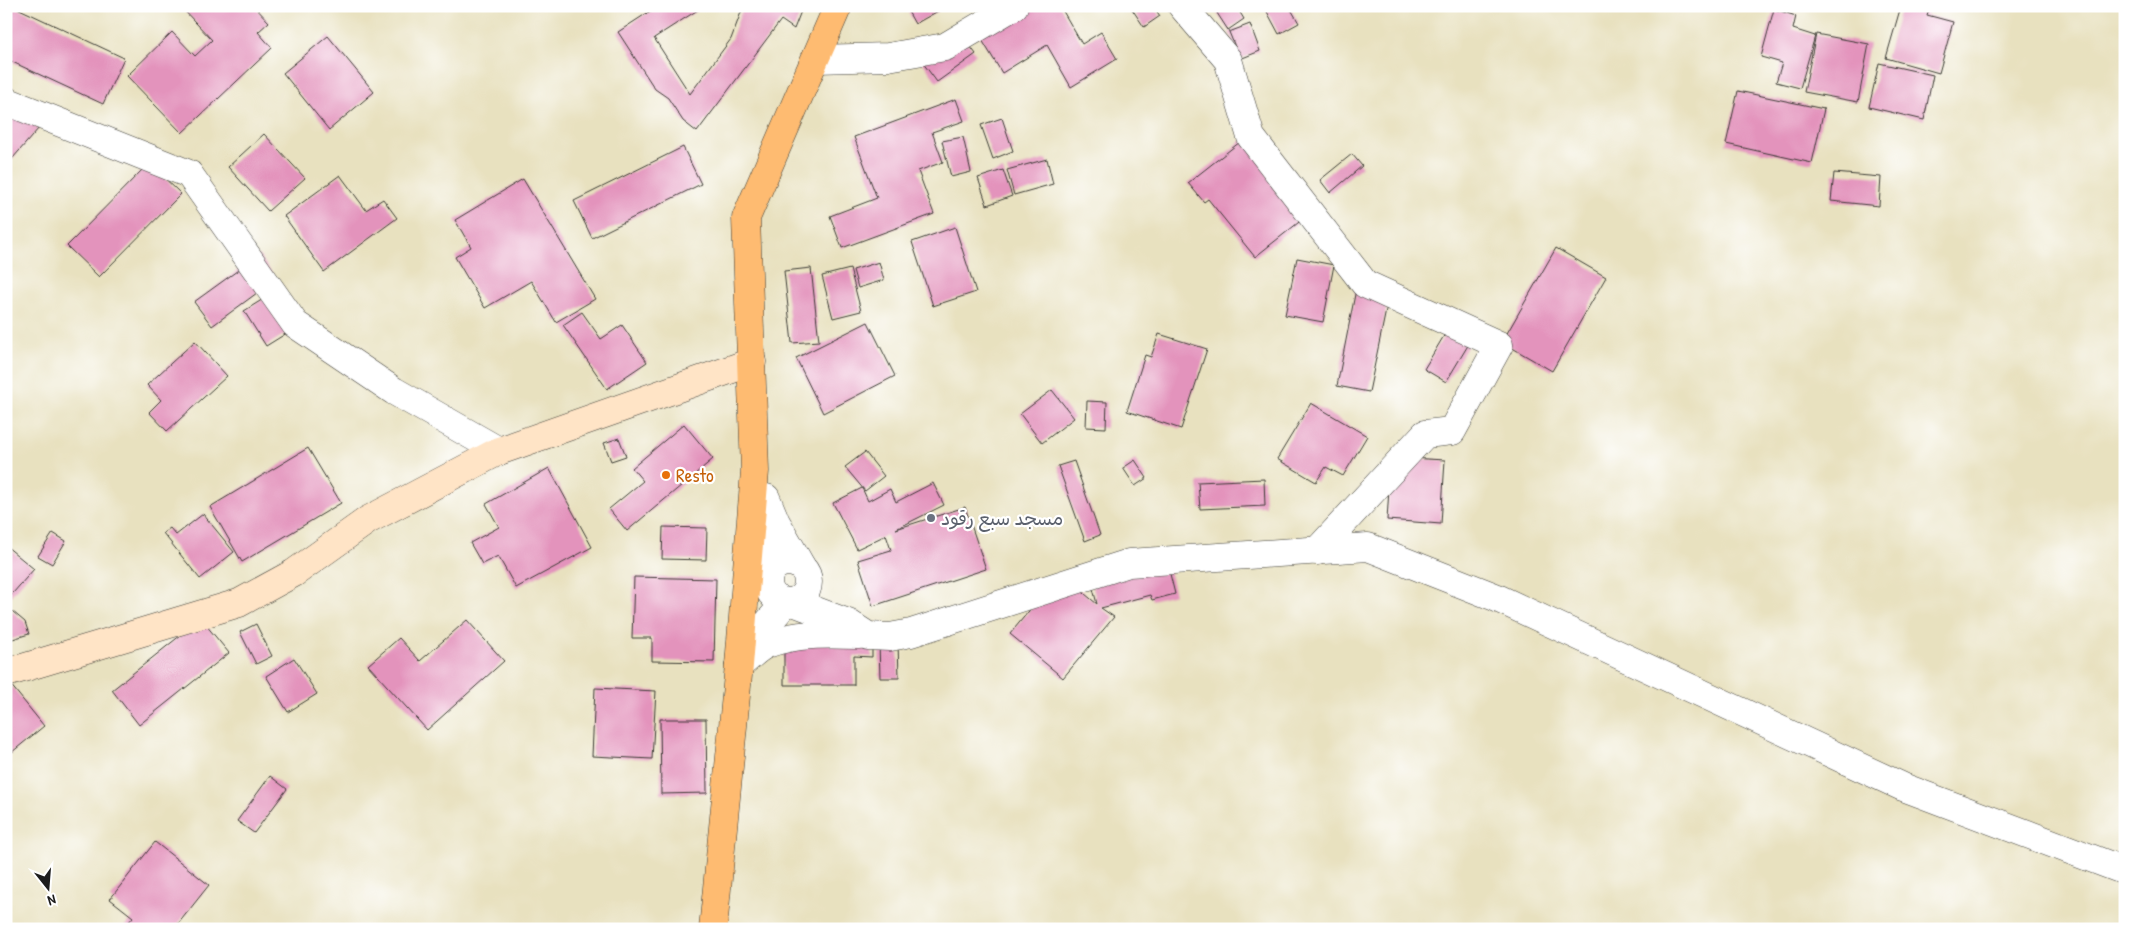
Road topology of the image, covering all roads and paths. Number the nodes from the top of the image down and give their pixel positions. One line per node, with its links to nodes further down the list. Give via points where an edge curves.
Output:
1 (838, 6): 4 (main road)
2 (1014, 6): 4 (street, via 945,47 888,57)
3 (1182, 6): 9 (street, via 1228,60 1251,137 1365,284 1499,345 1452,431 1425,434)
4 (817, 59): 6 (main road, via 746,218)
5 (6, 100): 7 (street, via 189,174 295,324 394,391)
6 (752, 362): 7 (main road); 8 (main road)
7 (499, 451): 13 (main road, via 368,520 294,573 239,603)
8 (755, 471): 10 (street, via 776,522); 10 (street, via 768,577 782,562 795,563); 12 (main road)
9 (1317, 551): 11 (street, via 1128,563 911,633 890,638); 14 (street, via 1368,547 1495,597 1903,787)
10 (797, 588): 11 (street); 12 (street, via 761,631)
11 (858, 630): 12 (street, via 796,636 765,645)
12 (739, 665): 15 (main road)
13 (6, 673)
14 (2125, 871)
15 (713, 929)

